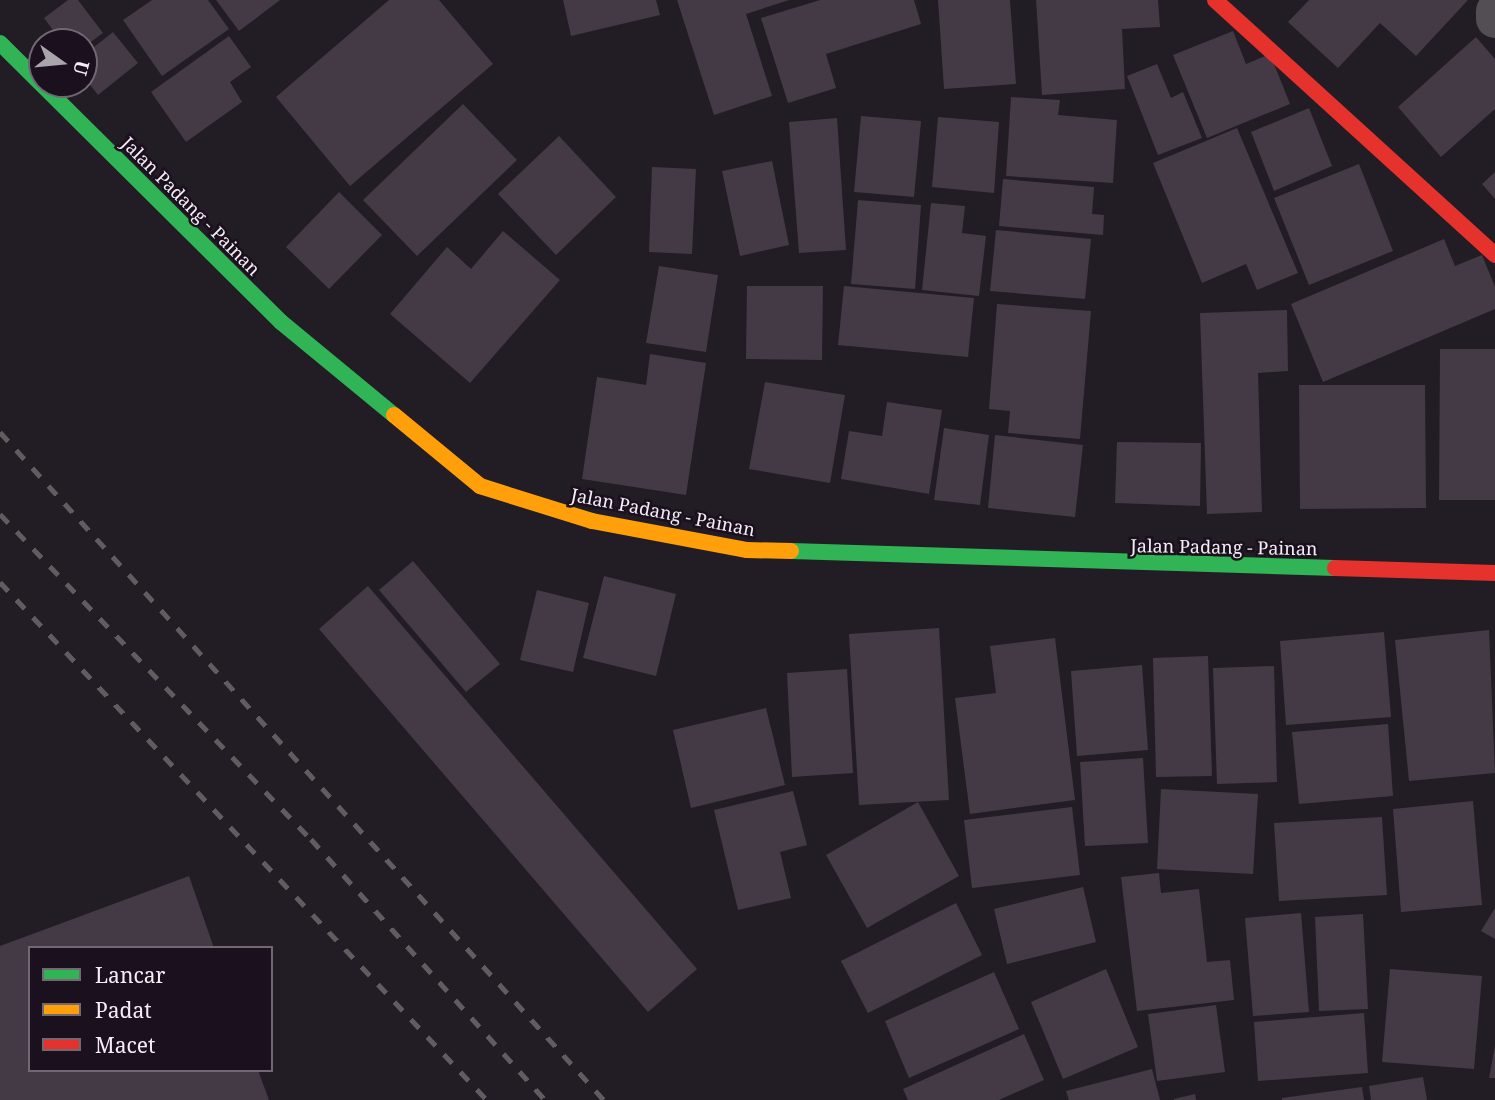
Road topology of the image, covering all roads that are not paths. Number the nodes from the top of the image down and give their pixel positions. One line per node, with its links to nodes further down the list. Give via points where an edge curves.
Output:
1 (1215, 0): 5 (main road)
2 (1495, 11): 3 (street)
3 (1495, 19)
4 (0, 43): 6 (main road, Jalan Padang - Painan, via 281,322 480,486 592,521 747,550)
5 (1495, 255)
6 (1495, 573)

